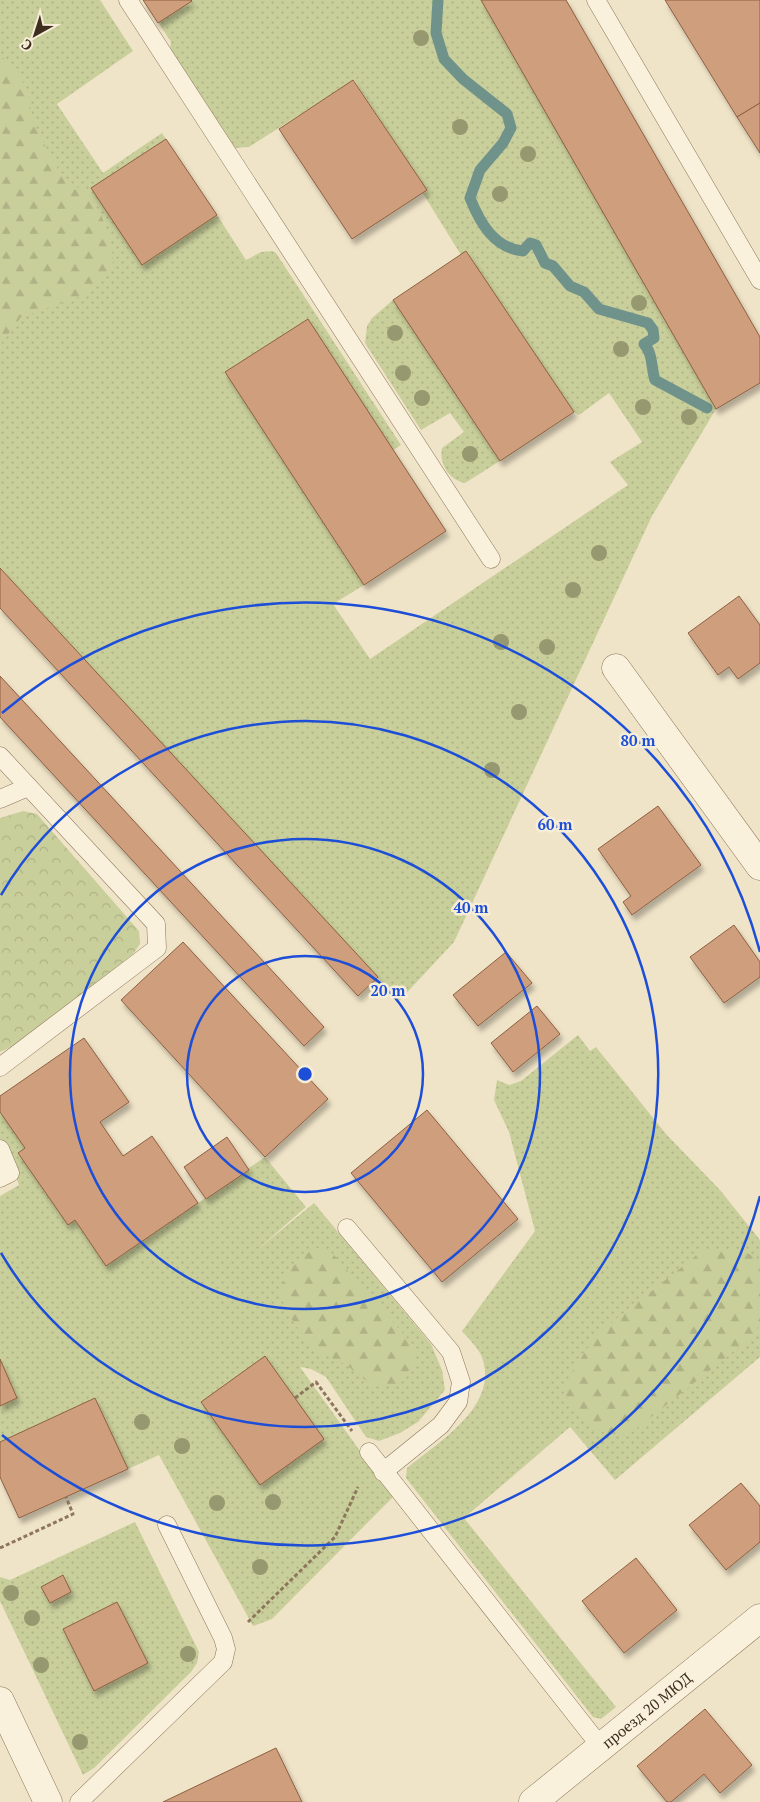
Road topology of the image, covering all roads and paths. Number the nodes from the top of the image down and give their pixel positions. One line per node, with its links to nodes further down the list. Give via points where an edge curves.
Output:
1 (128, 0): 4 (lane)
2 (596, 0): 3 (lane)
3 (760, 280)
4 (491, 559)
5 (616, 668): 9 (street)
6 (0, 756): 7 (lane)
7 (28, 787): 8 (lane); 10 (lane, via 156,924 158,948)
8 (0, 799)
9 (760, 866)
10 (0, 1067)
11 (0, 1149): 12 (lane, via 10,1172)
12 (0, 1178)
13 (347, 1228): 16 (lane, via 452,1352 461,1382 458,1402 440,1425)
14 (295, 1398): 15 (path, via 316,1382)
15 (369, 1452): 16 (lane); 21 (path, via 358,1490 335,1537)
16 (383, 1472): 24 (lane)
17 (66, 1497): 19 (path, via 73,1514)
18 (167, 1525): 21 (lane)
19 (0, 1548)
20 (760, 1618): 24 (street, проезд 20 МЮД)
21 (225, 1645): 26 (lane, via 223,1662)
22 (0, 1701): 23 (street)
23 (9, 1740): 25 (street)
24 (601, 1747): 27 (street, проезд 20 МЮД)
25 (48, 1802)
26 (79, 1802)
27 (533, 1802)

